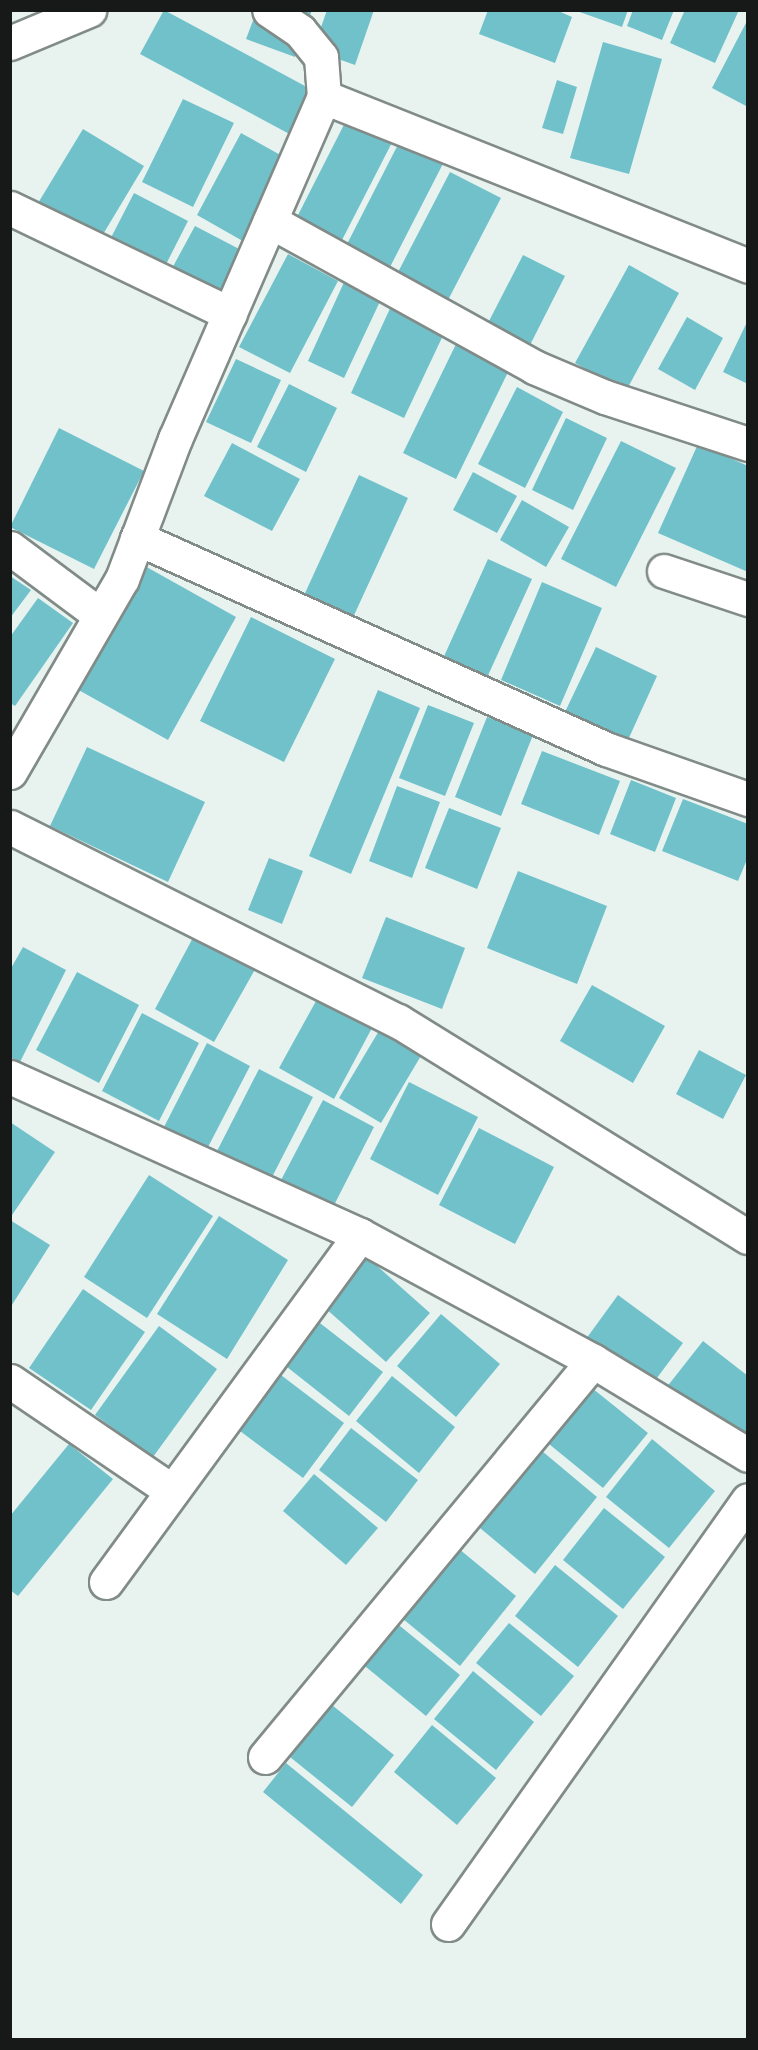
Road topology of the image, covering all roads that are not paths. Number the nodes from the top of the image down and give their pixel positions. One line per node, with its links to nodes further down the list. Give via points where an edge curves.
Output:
1 (89, 10): 3 (street)
2 (269, 10): 4 (street, via 300,31 321,57)
3 (10, 43)
4 (324, 96): 6 (street); 7 (street)
5 (10, 208): 8 (street)
6 (270, 221): 8 (street); 9 (street, via 534,367 605,397)
7 (747, 266)
8 (230, 314): 10 (street)
9 (747, 444)
10 (137, 538): 14 (street, via 122,579); 16 (street, via 606,749)
11 (10, 548): 14 (street)
12 (664, 572): 13 (street)
13 (747, 599)
14 (100, 615): 15 (street)
15 (10, 772)
16 (747, 798)
17 (10, 827): 20 (street, via 398,1021)
18 (10, 1077): 19 (street)
19 (360, 1235): 21 (street); 24 (street)
20 (747, 1237)
21 (593, 1361): 23 (street); 27 (street)
22 (10, 1381): 24 (street)
23 (747, 1455)
24 (172, 1491): 26 (street)
25 (747, 1500): 28 (street)
26 (106, 1582)
27 (265, 1756)
28 (448, 1924)

